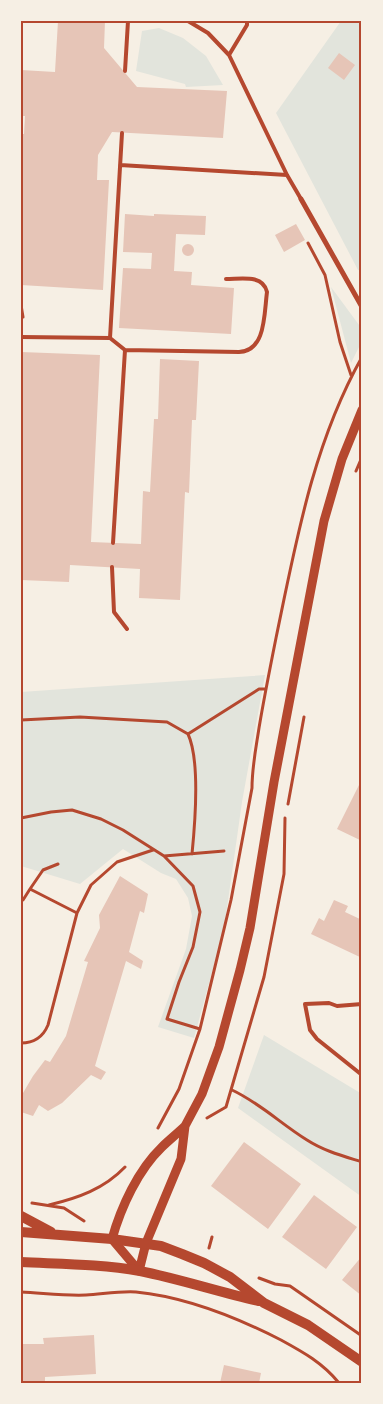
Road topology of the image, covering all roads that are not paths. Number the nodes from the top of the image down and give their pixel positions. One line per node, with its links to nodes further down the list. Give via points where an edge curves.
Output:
1 (128, 21): 5 (lane)
2 (188, 21): 4 (lane, via 208,33)
3 (247, 21): 4 (lane)
4 (230, 55): 8 (lane)
5 (125, 71)
6 (122, 133): 7 (lane)
7 (120, 165): 8 (lane); 13 (lane)
8 (287, 174): 9 (lane)
9 (301, 199): 11 (street)
10 (226, 278): 14 (lane, via 257,279 266,287 260,339 251,350)
11 (362, 307)
12 (21, 337): 13 (lane)
13 (110, 338): 14 (lane)
14 (125, 350): 16 (lane)
15 (362, 410): 21 (street, via 342,459 324,521 250,928 228,1019 202,1094)
16 (113, 542)
17 (112, 567): 18 (lane, via 114,612)
18 (127, 629)
19 (362, 1004): 20 (lane, via 305,1004 310,1030 317,1039)
20 (362, 1075)
21 (185, 1126): 25 (street, via 160,1148 136,1182 118,1217); 26 (street, via 181,1159)
22 (21, 1216): 24 (main road)
23 (21, 1232): 24 (main road)
24 (54, 1234): 25 (main road)
25 (112, 1238): 26 (main road); 28 (street)
26 (146, 1243): 28 (street); 29 (main road, via 204,1263 230,1277)
27 (21, 1262): 28 (main road)
28 (139, 1271): 29 (main road)
29 (264, 1303): 30 (main road, via 308,1325)
30 (362, 1362)

